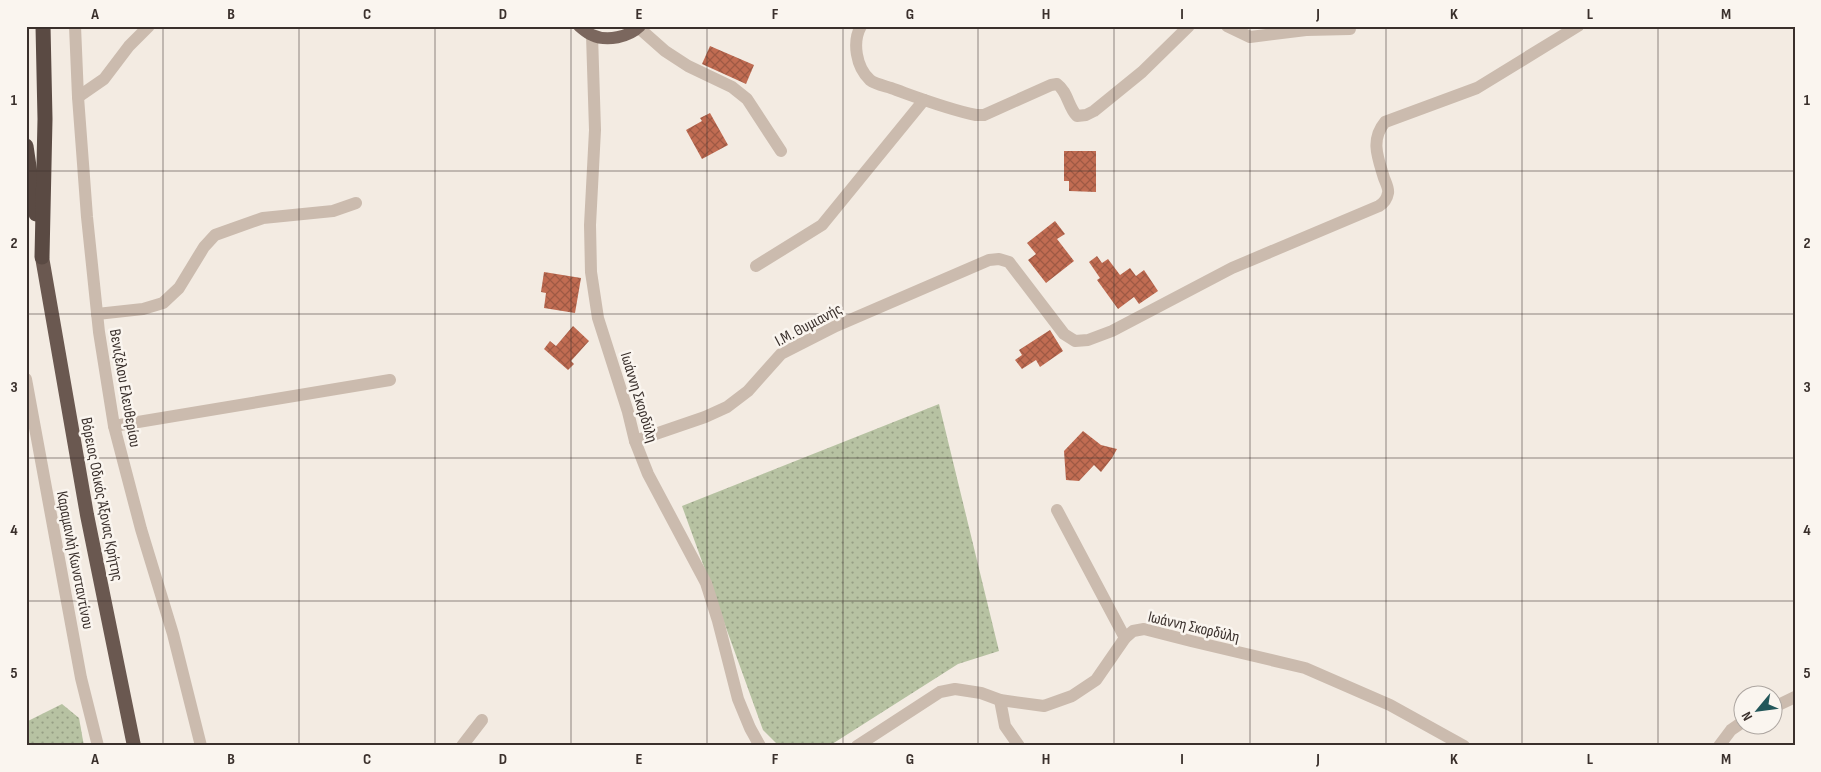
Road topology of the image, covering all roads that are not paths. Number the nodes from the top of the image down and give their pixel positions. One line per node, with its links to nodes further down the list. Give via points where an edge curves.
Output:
1 (42, 26): 18 (highway, Βόρειος Οδικός Άξονας Κρήτης, via 45,119)
2 (75, 26): 13 (street, Βενιζέλου Ελευθερίου)
3 (149, 26): 13 (street, via 104,78)
4 (579, 26): 12 (main road)
5 (861, 26): 14 (street, via 856,39 857,58 870,80)
6 (1189, 26): 14 (street, via 1142,72 1086,115 1077,116 1072,111 1057,84 976,116)
7 (1226, 26): 10 (street, via 1250,37)
8 (1578, 26): 24 (street, Ι.Μ. Θυμιανής, via 1477,88 1385,122 1376,139 1376,152 1389,192 1379,206 1232,268 1112,331 1076,341 1064,334 1010,262 989,260 836,326 781,354 748,391 727,407)
9 (640, 27): 12 (main road, via 628,36 602,38); 16 (street, via 665,51 732,87 747,99)
10 (1306, 28): 11 (street)
11 (1350, 29)
12 (592, 35): 24 (street, Ιωάννη Σκορδύλη, via 595,130 591,272 598,318)
13 (78, 97): 20 (street, Βενιζέλου Ελευθερίου)
14 (924, 100): 19 (street, via 822,225)
15 (26, 146): 18 (highway, Βόρειος Οδικός Άξονας Κρήτης)
16 (781, 151)
17 (356, 203): 20 (street, via 333,211 263,218 216,235 204,247 179,288 163,303 143,309)
18 (42, 257): 31 (highway, Βόρειος Οδικός Άξονας Κρήτης, via 87,515)
19 (756, 266)
20 (97, 314): 23 (street, Βενιζέλου Ελευθερίου)
21 (26, 379): 30 (street, Καραμανλή Κωνσταντίνου, via 81,678)
22 (390, 380): 23 (street)
23 (114, 426): 32 (street, Βενιζέλου Ελευθερίου)
24 (635, 442): 34 (street, Ιωάννη Σκορδύλη, via 648,474 706,583 738,699)
25 (1057, 510): 26 (street)
26 (1125, 638): 27 (street, via 1096,680 1072,696 1044,706); 37 (street, Ιωάννη Σκορδύλη, via 1133,631 1144,629 1305,668 1390,705)
27 (1000, 700): 35 (street, via 955,689 940,692); 36 (street, via 1005,726)
28 (482, 720): 33 (street)
29 (1734, 728): 38 (street)
30 (98, 746)
31 (134, 746)
32 (201, 746)
33 (462, 746)
34 (760, 746)
35 (857, 746)
36 (1019, 746)
37 (1464, 746)
38 (1718, 746)

